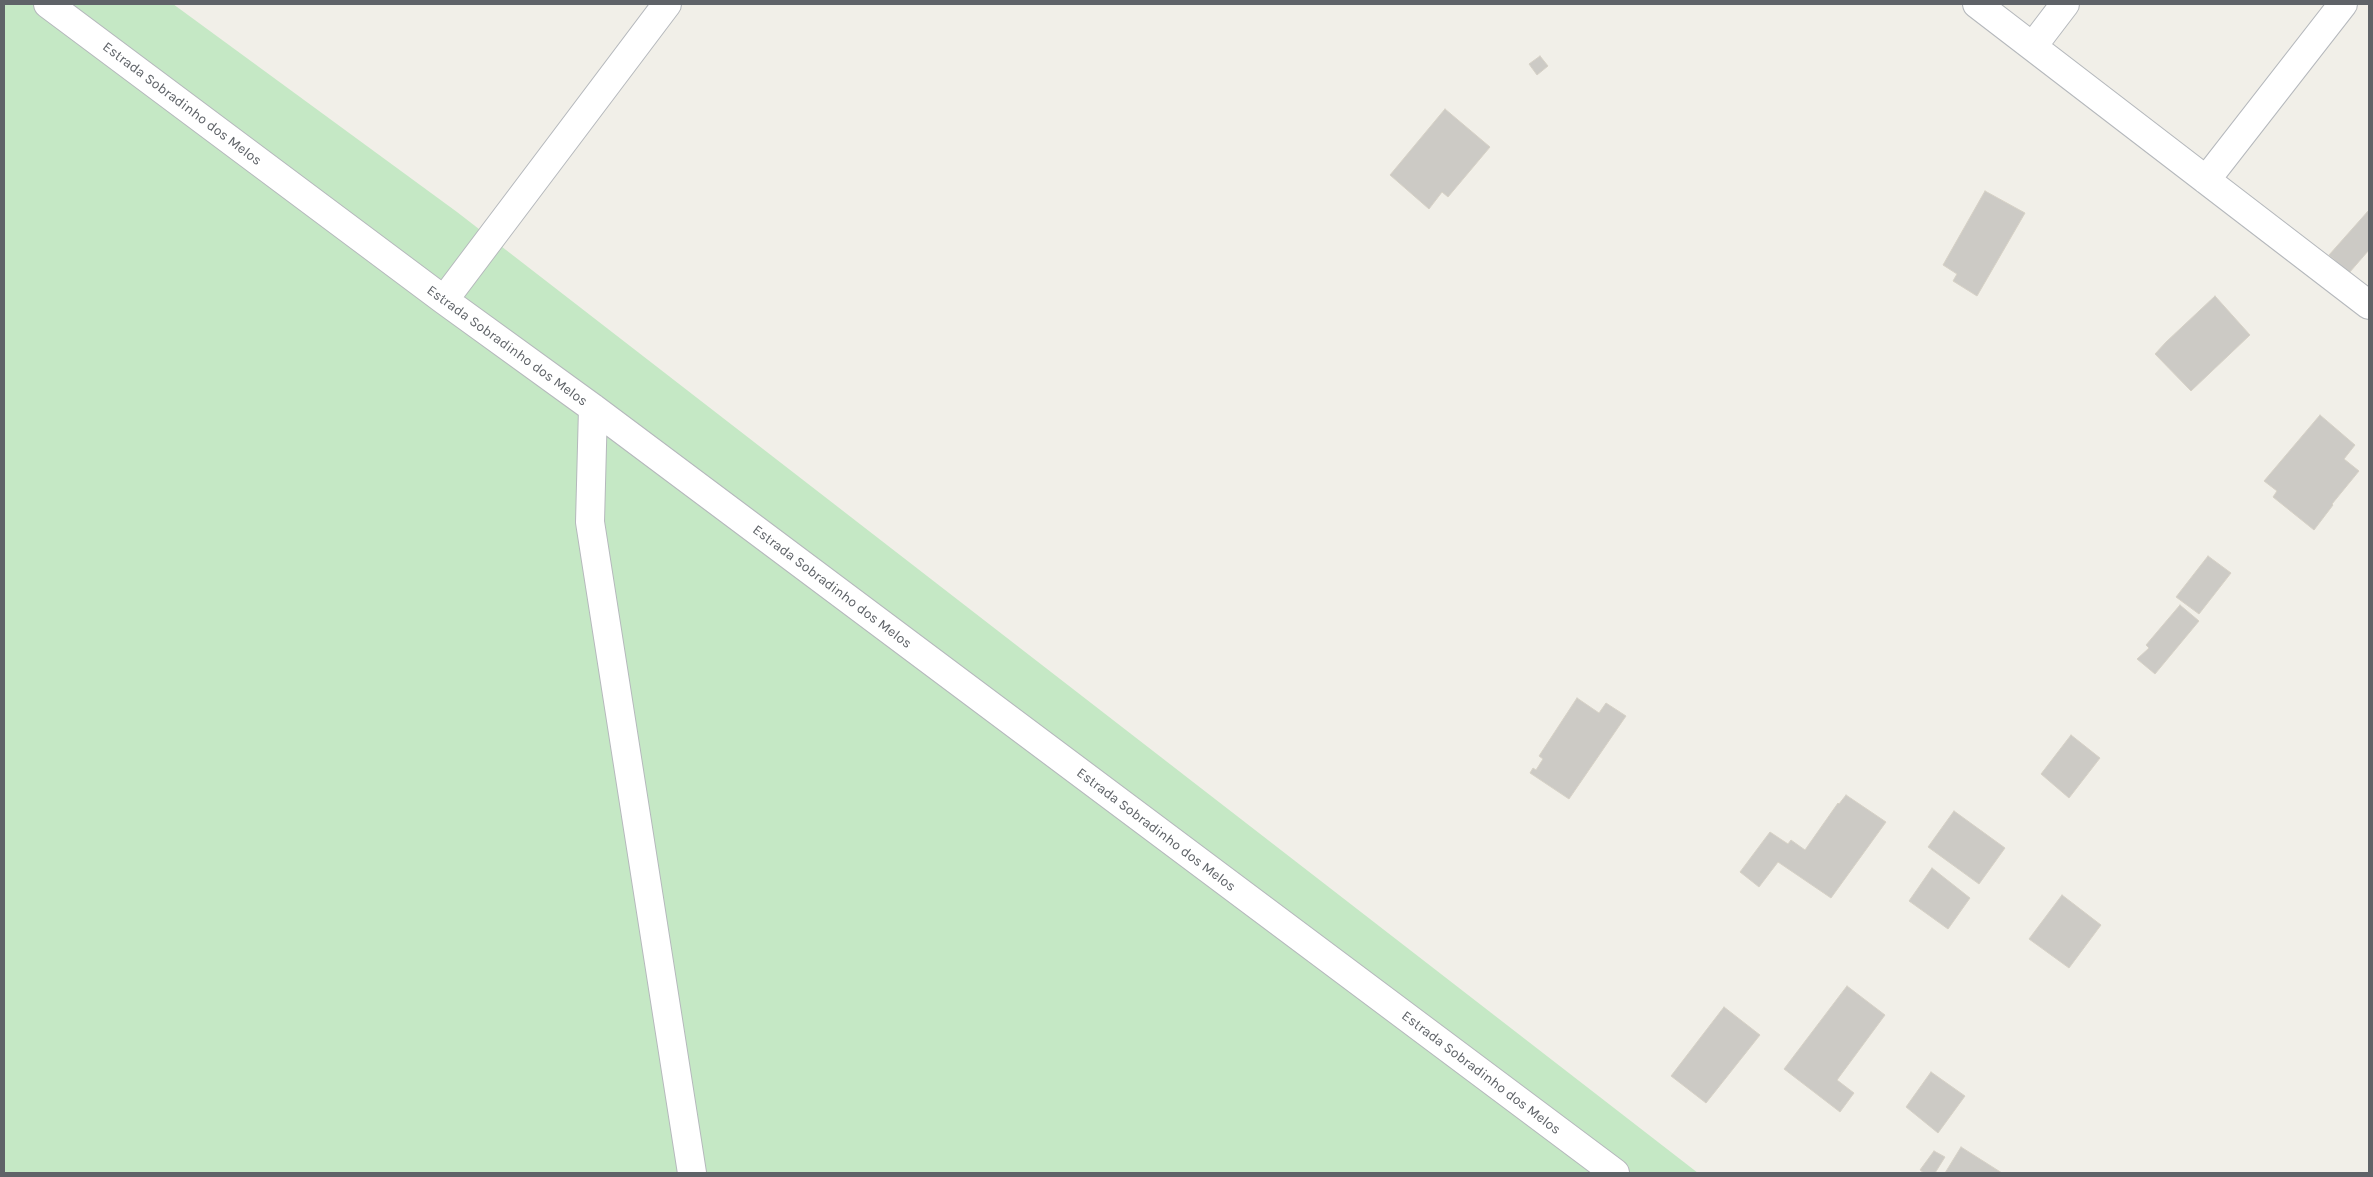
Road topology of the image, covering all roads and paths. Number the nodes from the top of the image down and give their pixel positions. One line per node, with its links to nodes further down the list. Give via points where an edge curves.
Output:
1 (48, 4): 8 (street, Estrada Sobradinho dos Melos)
2 (667, 4): 8 (street)
3 (1977, 4): 6 (street)
4 (2065, 4): 6 (street)
5 (2343, 4): 7 (street)
6 (2033, 46): 7 (street)
7 (2206, 180): 9 (street)
8 (444, 300): 10 (street, Estrada Sobradinho dos Melos)
9 (2369, 305)
10 (593, 408): 11 (street, via 590,522); 12 (street, Estrada Sobradinho dos Melos)
11 (692, 1173)
12 (1615, 1173)

